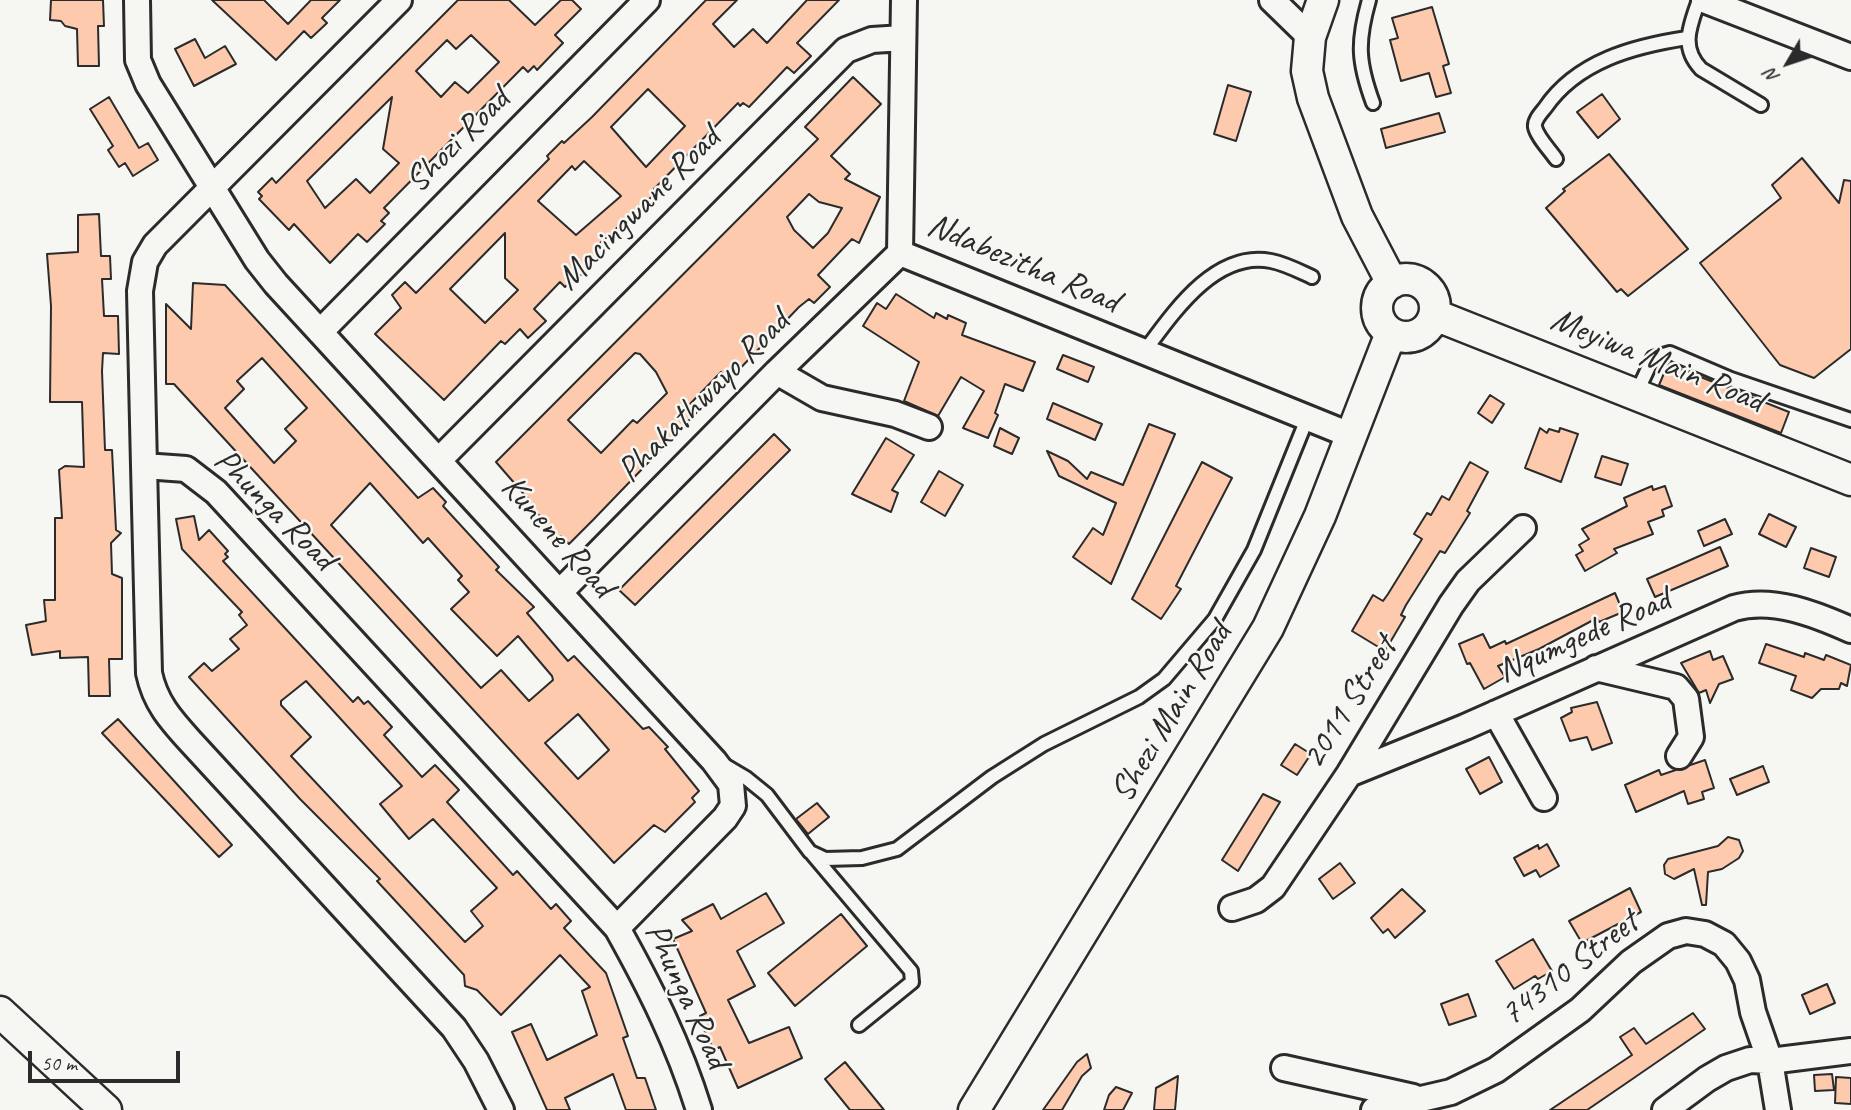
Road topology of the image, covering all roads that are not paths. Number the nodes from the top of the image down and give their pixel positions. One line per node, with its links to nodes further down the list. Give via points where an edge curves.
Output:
1 (137, 0): 16 (street, Kunene Road, via 138,60 148,84)
2 (399, 0): 16 (street)
3 (647, 0): 21 (street, Shozi Road)
4 (904, 0): 10 (street, Ndabezitha Road)
5 (1272, 0): 9 (street)
6 (1323, 0): 9 (street)
7 (1369, 0): 13 (lane, via 1359,43)
8 (1701, 0): 11 (lane); 12 (street)
9 (1310, 37): 19 (street, via 1307,71 1313,98 1357,216)
10 (903, 38): 17 (street, Ndabezitha Road); 30 (street, Macingwane Road, via 873,40 846,50)
11 (1687, 38): 14 (lane, via 1688,50 1701,69); 15 (lane, via 1601,60 1551,99 1535,128)
12 (1851, 57)
13 (1373, 103)
14 (1761, 105)
15 (1556, 159)
16 (213, 188): 21 (street, Kunene Road, via 257,260); 31 (street, via 155,245 145,262 140,291)
17 (900, 253): 23 (street, Ndabezitha Road); 24 (street, Phakathwayo Road)
18 (1312, 277): 23 (lane, via 1270,260 1240,262 1224,269 1204,282)
19 (1392, 283): 20 (street, via 1420,282 1432,296); 22 (street, via 1384,289 1377,307 1383,326)
20 (1435, 314): 22 (street, via 1418,335); 25 (street, Meyiwa Main Road)
21 (320, 332): 30 (street, Kunene Road)
22 (1391, 333): 29 (street, Shezi Main Road)
23 (1144, 352): 26 (street, Ndabezitha Road)
24 (777, 372): 28 (street, via 822,398 895,414); 34 (street, Phakathwayo Road)
25 (1636, 395): 27 (lane, via 1653,358 1670,353); 32 (street, Meyiwa Main Road)
26 (1307, 419): 29 (street, Ndabezitha Road); 42 (lane, via 1254,550 1216,619 1164,679 1139,697 1044,744 897,849 841,860)
27 (1851, 420)
28 (929, 427)
29 (1350, 435): 54 (street, Shezi Main Road, via 1320,516 1268,628)
30 (439, 460): 34 (street, Kunene Road)
31 (144, 466): 44 (street, Phunga Road, via 186,468 204,480); 52 (street, via 149,673 154,694 190,741 454,1028)
32 (1851, 480)
33 (1523, 528): 40 (street, 2011 Street, via 1476,573 1451,605)
34 (560, 592): 39 (street, Kunene Road)
35 (1851, 630): 36 (street, Nqumgede Road, via 1770,603 1752,603)
36 (1596, 668): 37 (street, Nqumgede Road); 38 (street, via 1676,687 1686,699 1691,737)
37 (1496, 713): 40 (street, Nqumgede Road); 41 (street)
38 (1679, 756)
39 (714, 761): 42 (lane, via 766,795); 44 (street, Kunene Road, via 731,784 733,806)
40 (1349, 774): 43 (street, 2011 Street, via 1273,887 1256,900)
41 (1544, 799)
42 (810, 852): 46 (lane, via 912,971 912,982)
43 (1233, 908)
44 (617, 928): 53 (street, Phunga Road, via 655,996)
45 (0, 1012): 51 (street)
46 (859, 1025)
47 (1851, 1051): 48 (street)
48 (1770, 1061): 50 (street, 74310 Street, via 1738,961 1724,944 1686,931 1668,936 1631,962 1580,1010 1496,1070 1451,1092); 56 (street, via 1749,1060 1726,1068); 57 (street, 74310 Street)
49 (1284, 1068): 50 (street)
50 (1421, 1099): 55 (street, 74310 Street)
51 (106, 1110)
52 (501, 1110)
53 (699, 1110)
54 (974, 1110)
55 (1374, 1110)
56 (1665, 1110)
57 (1778, 1110)

